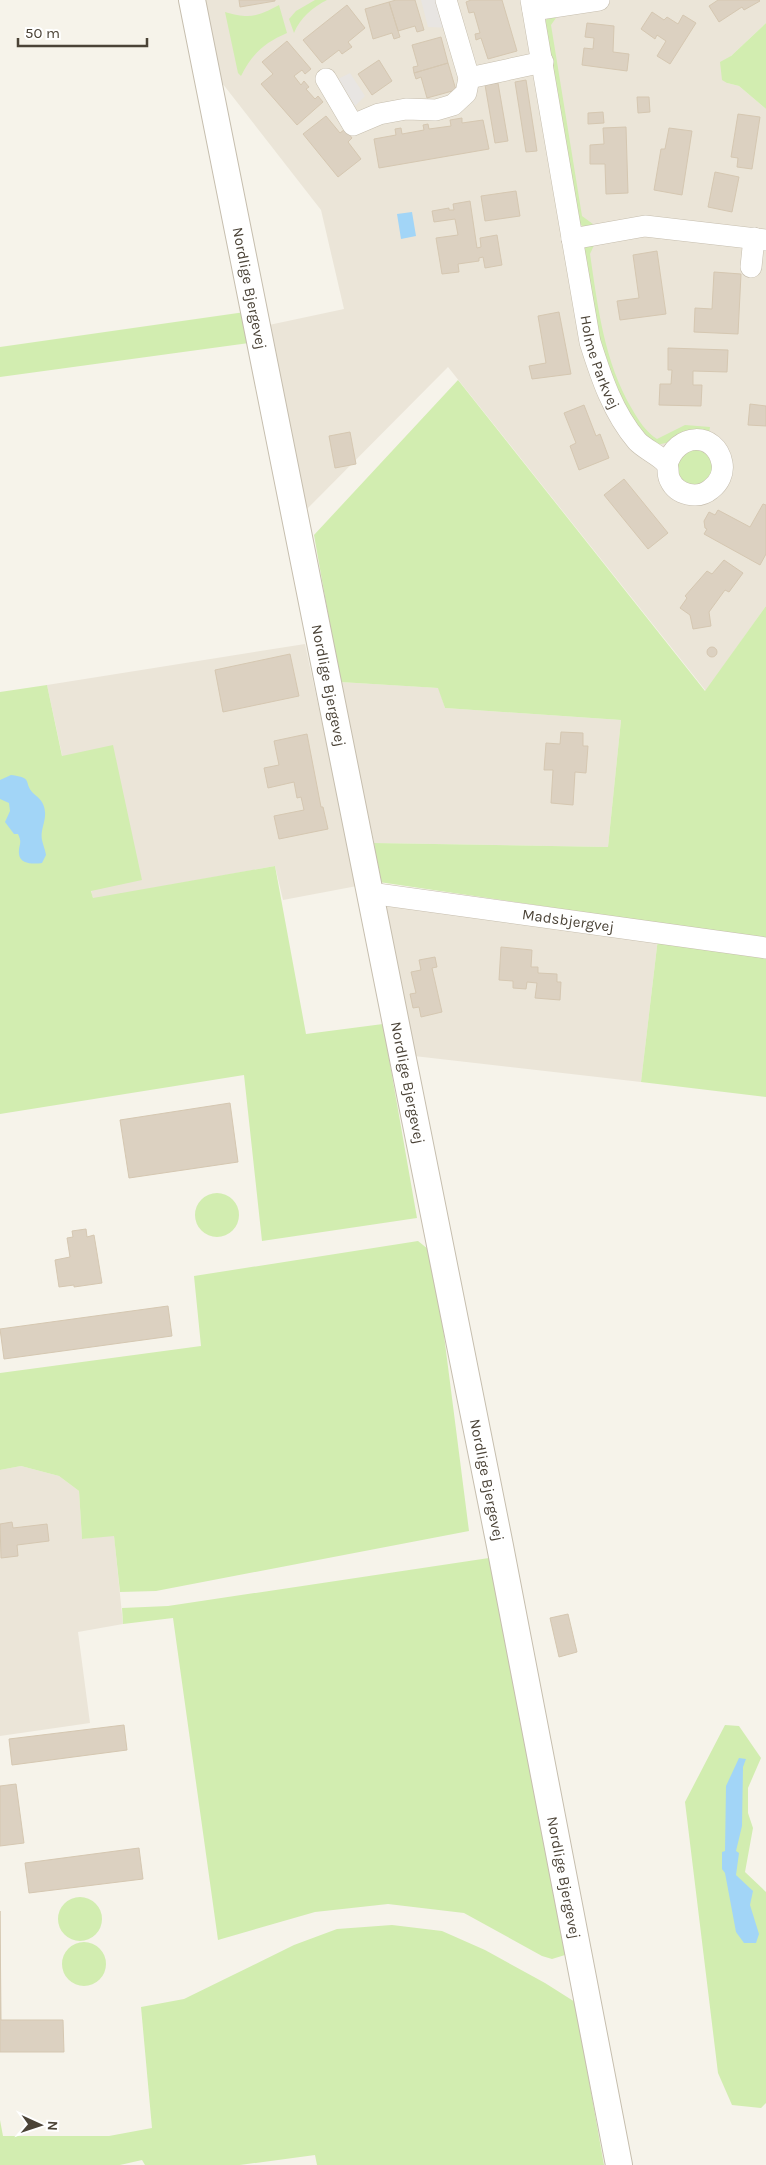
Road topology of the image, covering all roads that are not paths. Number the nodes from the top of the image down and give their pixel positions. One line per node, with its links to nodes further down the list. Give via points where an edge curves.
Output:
1 (192, 0): 12 (street, Nordlige Bjergevej)
2 (446, 0): 6 (street)
3 (599, 0): 4 (street, Holme Parkvej)
4 (532, 5): 5 (street, Holme Parkvej)
5 (543, 62): 6 (street); 8 (street, Holme Parkvej)
6 (469, 78): 7 (street, via 466,92 453,105 436,110 406,109 379,114 353,125)
7 (326, 79)
8 (572, 239): 9 (street, via 645,226); 11 (street, Holme Parkvej, via 590,342 603,384 638,442)
9 (760, 239): 10 (street)
10 (751, 267)
11 (667, 465)
12 (370, 893): 13 (street, Madsbjergvej); 14 (street, Nordlige Bjergevej)
13 (766, 948)
14 (619, 2165)

